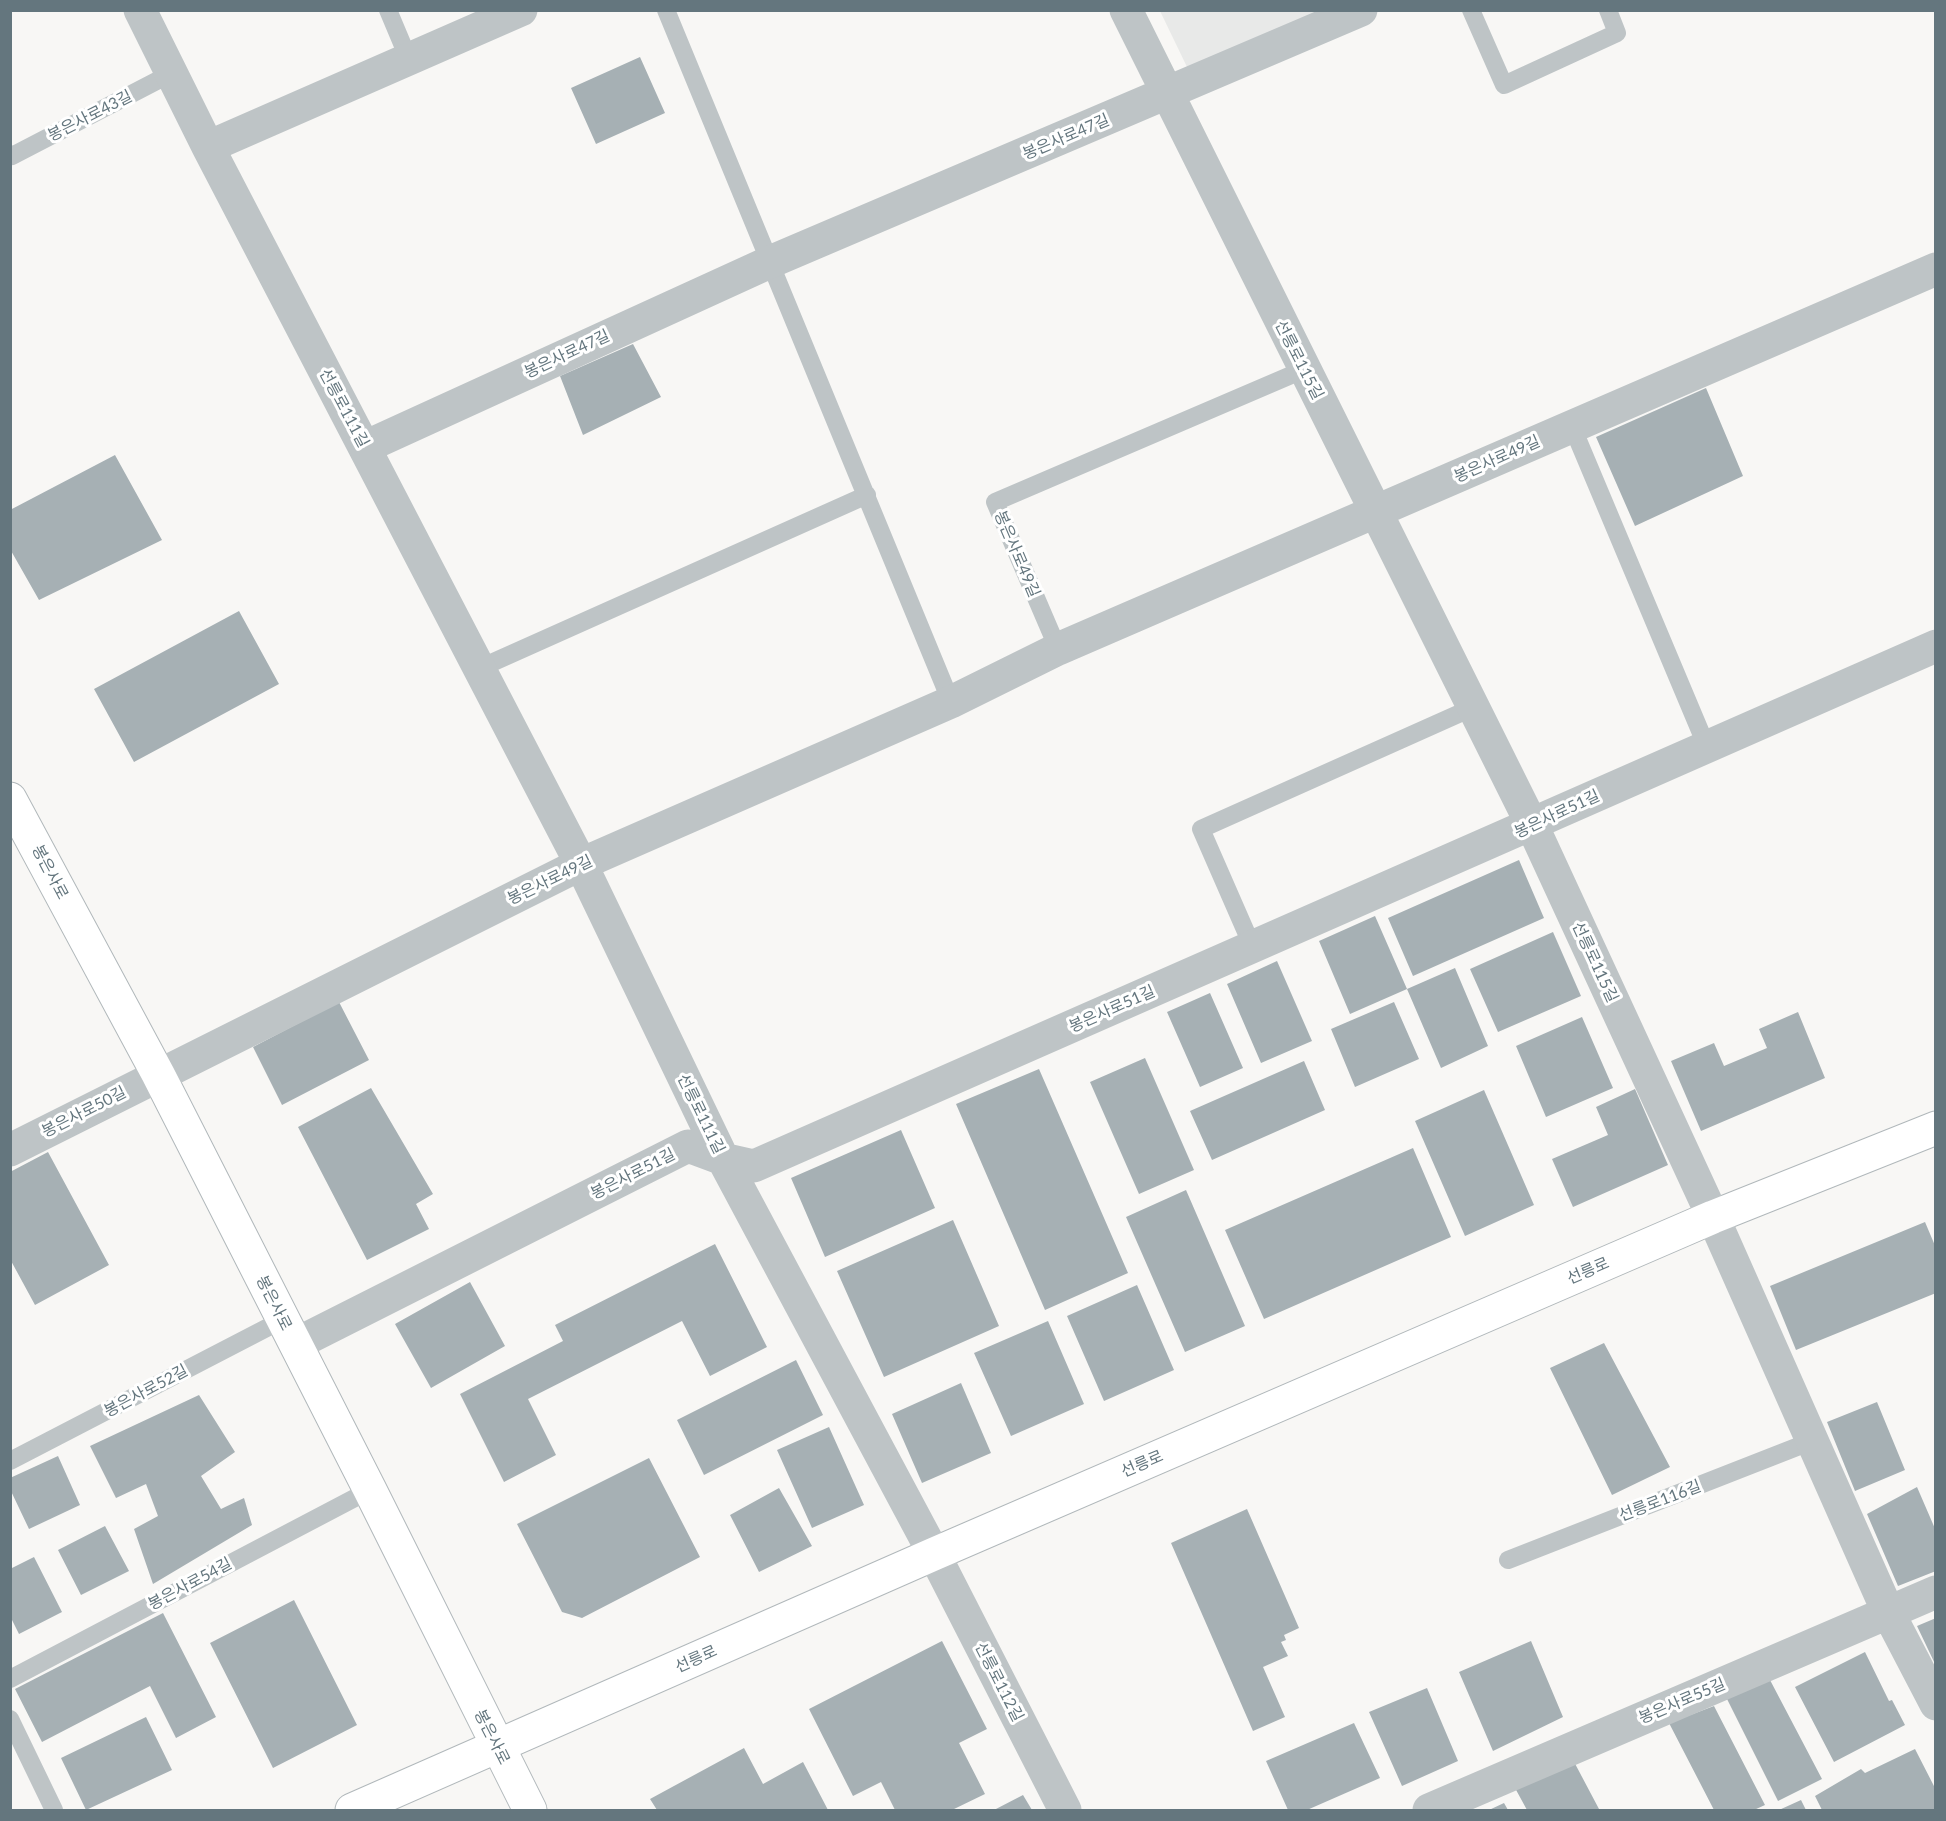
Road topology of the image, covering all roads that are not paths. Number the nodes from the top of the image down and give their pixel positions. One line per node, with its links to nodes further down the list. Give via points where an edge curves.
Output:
1 (140, 10): 10 (street, 선릉로111길)
2 (388, 10): 9 (lane)
3 (521, 10): 9 (street)
4 (666, 10): 14 (lane)
5 (1126, 10): 11 (street, 선릉로115길)
6 (1361, 10): 11 (street, 봉은사로47길)
7 (1471, 10): 8 (lane, via 1504,85 1617,33)
8 (1608, 10)
9 (409, 60): 12 (street)
10 (170, 74): 12 (street, 선릉로111길); 13 (lane, 봉은사로43길)
11 (1168, 94): 14 (street, 봉은사로47길); 16 (street, 선릉로115길)
12 (208, 147): 18 (street, 선릉로111길)
13 (10, 154)
14 (770, 262): 18 (street, 봉은사로47길); 19 (lane)
15 (1935, 269): 17 (street, 봉은사로49길)
16 (1303, 370): 20 (street, 선릉로115길); 22 (lane, 봉은사로49길, via 995,502)
17 (1572, 426): 20 (street, 봉은사로49길); 26 (lane)
18 (364, 447): 23 (street, 선릉로111길)
19 (867, 495): 23 (lane); 24 (lane)
20 (1377, 511): 22 (street, 봉은사로49길); 25 (street, 선릉로115길)
21 (1935, 646): 26 (street, 봉은사로51길)
22 (1058, 649): 24 (street, 봉은사로49길)
23 (480, 668): 29 (street, 선릉로111길)
24 (951, 702): 29 (street, 봉은사로49길)
25 (1474, 707): 28 (street, 선릉로115길); 30 (lane, via 1201,829)
26 (1706, 745): 28 (street, 봉은사로51길)
27 (10, 799): 31 (main road, 봉은사로)
28 (1533, 825): 30 (street, 봉은사로51길); 35 (street, 선릉로115길)
29 (581, 864): 31 (street, 봉은사로49길); 34 (street, 선릉로111길)
30 (1252, 948): 34 (street, 봉은사로51길, via 754,1166)
31 (158, 1074): 33 (street, 봉은사로50길); 36 (main road, 봉은사로)
32 (1935, 1128): 35 (main road, 선릉로)
33 (10, 1149)
34 (723, 1159): 36 (street, 봉은사로51길, via 688,1146); 40 (street, 선릉로111길)
35 (1713, 1217): 37 (street); 40 (main road, 선릉로)
36 (289, 1332): 38 (lane, 봉은사로52길); 39 (main road, 봉은사로)
37 (1812, 1441): 41 (lane, 선릉로116길); 43 (street)
38 (10, 1461)
39 (370, 1490): 44 (lane, 봉은사로54길); 47 (main road, 봉은사로)
40 (934, 1554): 47 (main road, 선릉로); 51 (street, 선릉로112길)
41 (1508, 1560)
42 (1935, 1592): 43 (street, 봉은사로55길)
43 (1888, 1612): 45 (street); 52 (street, 봉은사로55길)
44 (10, 1679)
45 (1935, 1704)
46 (10, 1719): 48 (lane)
47 (497, 1747): 49 (main road, 선릉로); 50 (main road, 봉은사로)
48 (54, 1810)
49 (352, 1810)
50 (530, 1810)
51 (1065, 1810)
52 (1429, 1810)

